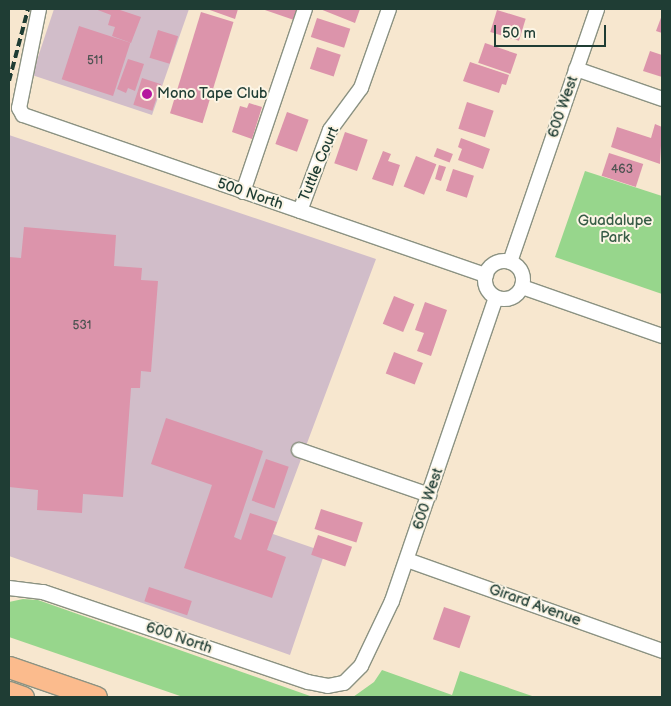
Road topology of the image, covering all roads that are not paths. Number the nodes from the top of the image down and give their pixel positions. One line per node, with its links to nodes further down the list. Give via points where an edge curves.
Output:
1 (39, 9): 7 (street, 500 North, via 18,108 30,119)
2 (305, 9): 7 (street)
3 (389, 9): 8 (street, Tuttle Court, via 361,88 330,130)
4 (597, 9): 5 (street, 600 West)
5 (576, 69): 6 (street); 9 (street, 600 West)
6 (662, 99)
7 (243, 192): 8 (street, 500 North)
8 (300, 211): 10 (street, 500 North)
9 (510, 262): 10 (street, via 495,263); 11 (street, via 520,270)
10 (486, 275): 12 (street, via 487,288)
11 (522, 287): 12 (street, via 512,298); 13 (street)
12 (496, 297): 15 (street, 600 West)
13 (662, 336)
14 (299, 450): 15 (street)
15 (429, 495): 16 (street, 600 West)
16 (407, 560): 18 (street, Girard Avenue); 20 (street, 600 West, via 392,601 361,666 351,679)
17 (15, 587): 20 (street, 600 North, via 308,682)
18 (662, 651)
19 (9, 667): 23 (main road)
20 (336, 686)
21 (9, 692): 22 (main road)
22 (23, 697)
23 (96, 697)

